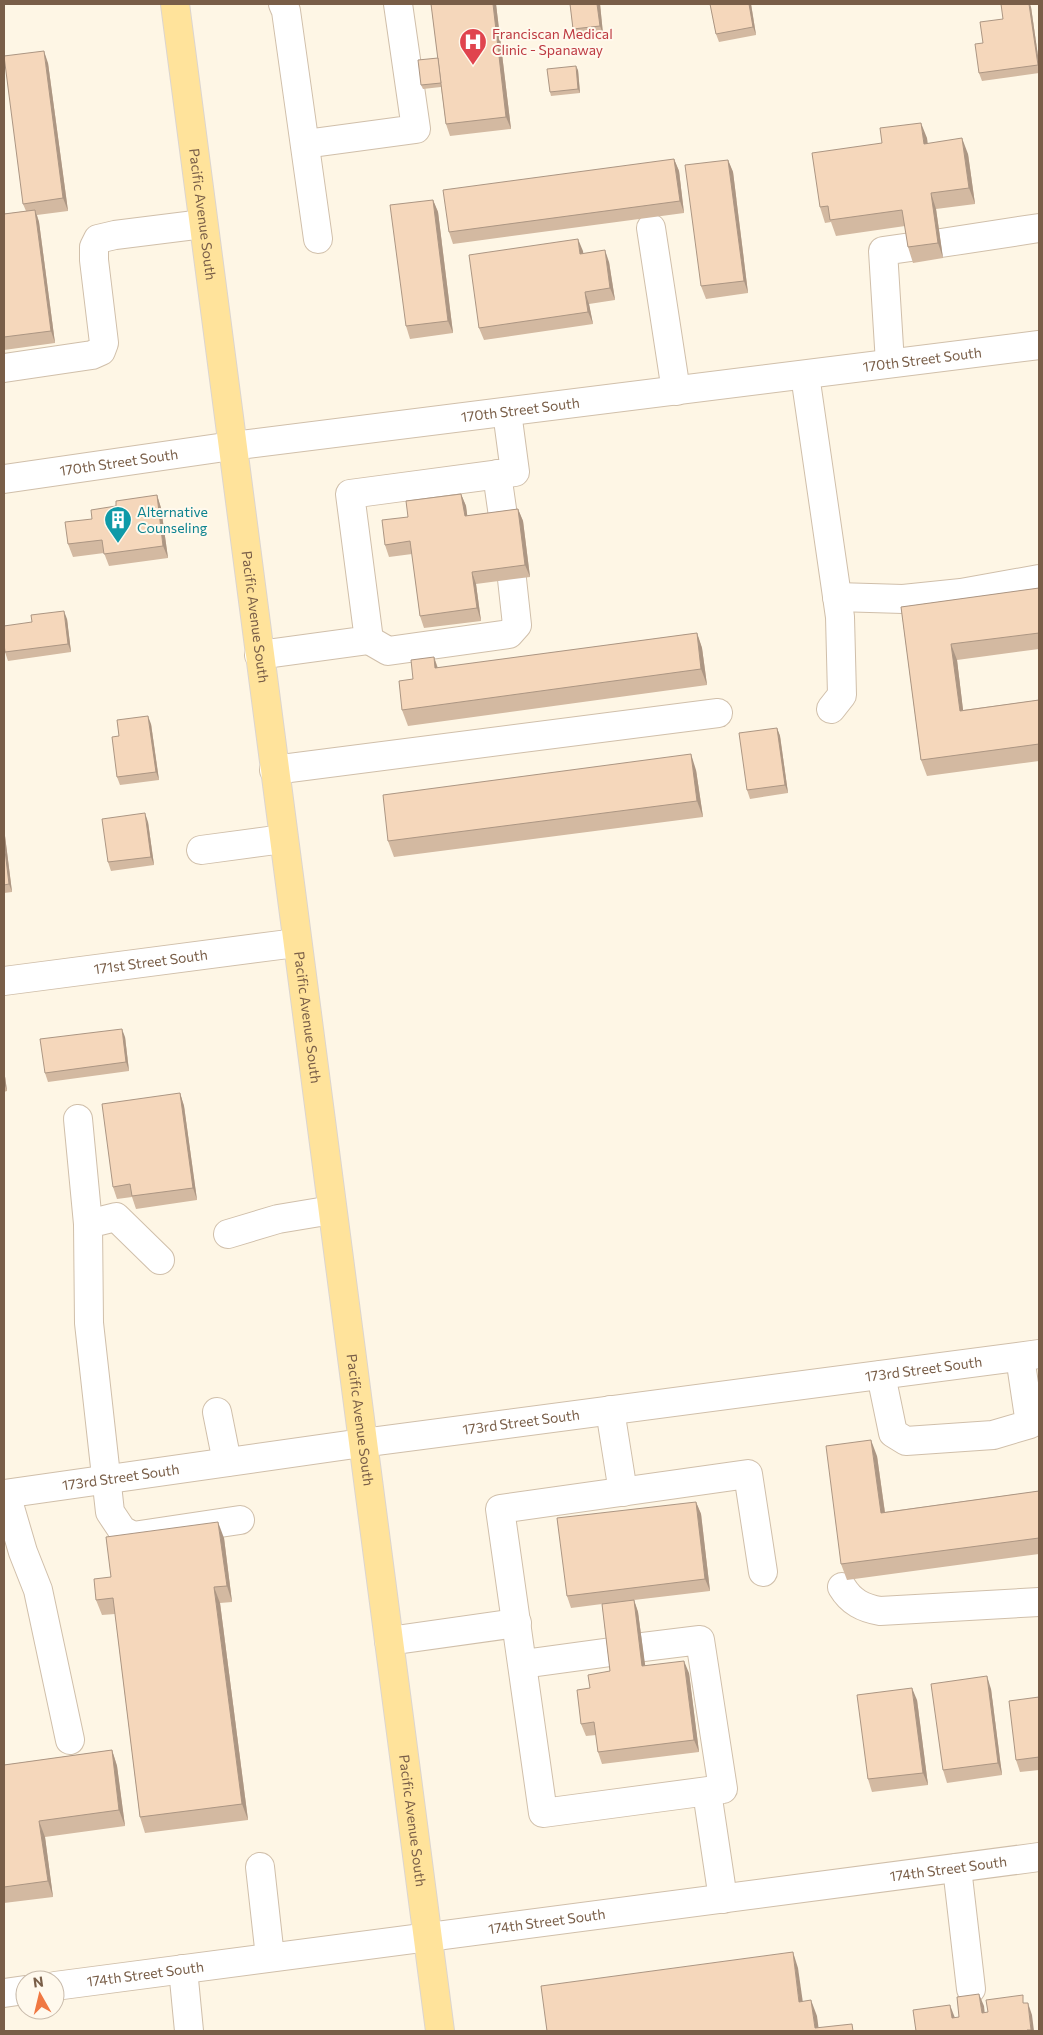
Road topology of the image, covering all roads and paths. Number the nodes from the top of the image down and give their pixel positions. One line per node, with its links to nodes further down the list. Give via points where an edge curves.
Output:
1 (175, 4): 5 (main road, Pacific Avenue South)
2 (283, 4): 4 (street)
3 (398, 4): 4 (street, via 416,129)
4 (305, 144): 8 (street)
5 (203, 224): 13 (street, via 98,239 94,260 104,343 101,351); 17 (main road, Pacific Avenue South)
6 (651, 228): 15 (street)
7 (1039, 228): 9 (street)
8 (318, 239)
9 (941, 243)
10 (911, 247): 12 (street, via 883,252)
11 (1039, 345): 12 (street, 170th Street South)
12 (890, 363): 14 (street, 170th Street South)
13 (4, 368)
14 (805, 375): 15 (street, 170th Street South); 23 (street)
15 (676, 391): 16 (street, 170th Street South)
16 (507, 412): 17 (street, 170th Street South); 18 (street, via 515,472)
17 (232, 446): 19 (street, 170th Street South); 25 (main road, Pacific Avenue South)
18 (497, 474): 20 (street); 24 (street, via 350,494)
19 (4, 479)
20 (504, 523)
21 (512, 579): 24 (street, via 518,625 509,634 388,651)
22 (1039, 579): 23 (street, via 961,593 903,599)
23 (837, 597): 26 (street, via 842,695)
24 (369, 640): 25 (street)
25 (259, 655): 28 (main road, Pacific Avenue South)
26 (831, 709)
27 (718, 713): 28 (street)
28 (274, 770): 29 (main road, Pacific Avenue South)
29 (283, 839): 30 (street); 31 (main road, Pacific Avenue South)
30 (201, 850)
31 (296, 943): 32 (street, 171st Street South); 34 (main road, Pacific Avenue South)
32 (4, 981)
33 (78, 1119): 35 (street)
34 (332, 1210): 36 (street, via 278,1219); 42 (main road, Pacific Avenue South)
35 (88, 1224): 37 (street, via 116,1217); 44 (street, via 89,1323)
36 (228, 1234)
37 (160, 1260)
38 (1030, 1356): 39 (street, 173rd Street South); 39 (street, via 1030,1424 993,1435 906,1441 893,1433)
39 (881, 1375): 40 (street, 173rd Street South)
40 (610, 1410): 42 (street, 173rd Street South); 45 (street)
41 (217, 1412): 43 (street)
42 (362, 1443): 43 (street, 173rd Street South); 52 (main road, Pacific Avenue South)
43 (227, 1462): 44 (street, 173rd Street South)
44 (106, 1479): 46 (street, 173rd Street South); 47 (street, via 110,1512 122,1530 133,1536)
45 (623, 1492): 48 (street, via 748,1474); 51 (street, via 500,1509)
46 (5, 1494): 56 (street, via 38,1590)
47 (240, 1520)
48 (763, 1572)
49 (842, 1587): 50 (street, via 848,1597 864,1608 880,1611)
50 (1039, 1602)
51 (518, 1623): 52 (street); 55 (street)
52 (389, 1641): 62 (main road, Pacific Avenue South)
53 (643, 1647): 57 (street, via 700,1640 722,1790)
54 (611, 1652): 55 (street)
55 (524, 1664): 57 (street, via 543,1813)
56 (70, 1740)
57 (707, 1792): 61 (street)
58 (1039, 1857): 60 (street, 174th Street South)
59 (260, 1867): 63 (street)
60 (957, 1868): 61 (street, 174th Street South); 66 (street)
61 (723, 1899): 62 (street, 174th Street South)
62 (429, 1937): 63 (street, 174th Street South); 68 (main road, Pacific Avenue South)
63 (270, 1958): 64 (street, 174th Street South)
64 (183, 1969): 65 (street, 174th Street South); 67 (street)
65 (65, 1985)
66 (971, 1989)
67 (190, 2031)
68 (440, 2031)

